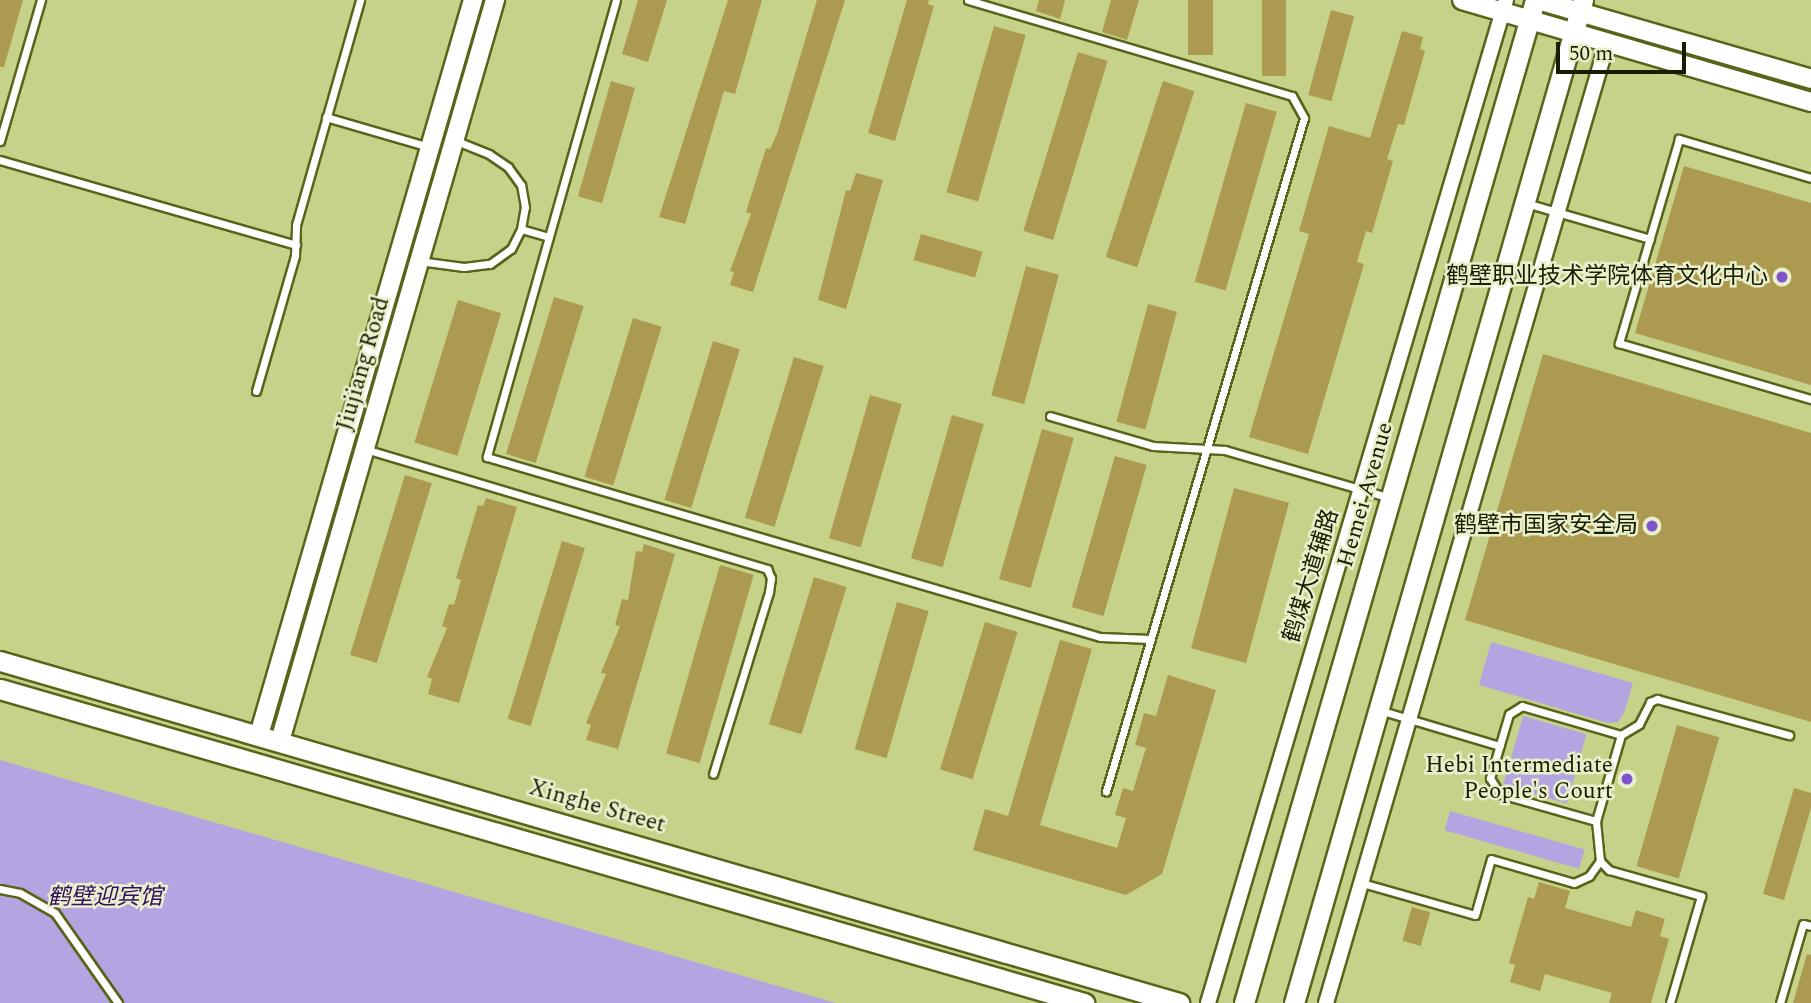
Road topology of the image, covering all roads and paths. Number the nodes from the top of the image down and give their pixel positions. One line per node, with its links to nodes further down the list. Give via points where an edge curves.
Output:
1 (41, 0): 18 (lane)
2 (360, 0): 16 (lane)
3 (473, 0): 19 (street, Jiujiang Road)
4 (495, 0): 17 (street, Jiujiang Road)
5 (616, 0): 25 (lane)
6 (968, 0): 33 (lane, via 1292,96 1304,118)
7 (1462, 0): 9 (street)
8 (1536, 0): 10 (street); 11 (main road, Hemei Avenue)
9 (1504, 6): 11 (street); 34 (street, 鹤煤大道辅路)
10 (1581, 6): 12 (main road); 14 (street)
11 (1529, 20): 12 (street); 35 (main road, Hemei Avenue)
12 (1574, 33): 13 (street); 22 (main road)
13 (1607, 43): 15 (street); 23 (street)
14 (1811, 79)
15 (1811, 102)
16 (326, 117): 19 (lane); 27 (lane, via 296,225)
17 (454, 140): 24 (lane, via 489,154 515,176 525,207); 28 (street, Jiujiang Road)
18 (0, 141)
19 (430, 147): 41 (street, Jiujiang Road)
20 (0, 160): 27 (lane)
21 (1811, 178): 26 (lane, via 1679,139)
22 (1525, 202): 23 (lane); 39 (main road)
23 (1558, 212): 26 (lane); 40 (street)
24 (521, 229): 25 (lane); 28 (lane, via 511,249 490,264 464,267)
25 (549, 237): 36 (lane, via 487,457 1100,637)
26 (1650, 239): 30 (lane, via 1619,343)
27 (296, 245): 29 (lane)
28 (419, 261): 32 (street, Jiujiang Road)
29 (256, 391)
30 (1811, 399)
31 (1050, 416): 33 (lane, via 1153,446)
32 (365, 449): 44 (street, Jiujiang Road); 46 (lane, via 767,569 769,592)
33 (1206, 452): 34 (lane, via 1225,450); 36 (lane)
34 (1361, 489): 35 (lane); 56 (street, 鹤煤大道辅路)
35 (1390, 498): 57 (main road, Hemei Avenue)
36 (1151, 639): 47 (lane)
37 (0, 661): 41 (main road, Xinghe Street)
38 (0, 689): 54 (main road)
39 (1379, 710): 40 (lane); 58 (main road)
40 (1409, 719): 45 (lane); 50 (street)
41 (258, 735): 44 (main road, Xinghe Street)
42 (1621, 736): 43 (lane, via 1639,724 1650,702 1667,698); 45 (lane, via 1522,706 1509,714); 48 (lane)
43 (1789, 736)
44 (280, 741): 55 (main road, Xinghe Street)
45 (1500, 746): 48 (lane, via 1490,778 1500,794)
46 (713, 774)
47 (1106, 791)
48 (1596, 821): 49 (lane)
49 (1600, 860): 50 (lane, via 1588,876 1574,883 1492,859 1475,915); 60 (lane, via 1609,870 1701,896)
50 (1361, 882): 59 (street)
51 (0, 889): 53 (lane, via 20,893 55,913)
52 (1811, 926): 61 (lane, via 1803,924)
53 (118, 1003)
54 (1084, 1003)
55 (1178, 1003)
56 (1208, 1003)
57 (1244, 1003)
58 (1294, 1003)
59 (1326, 1003)
60 (1670, 1003)
61 (1780, 1003)

